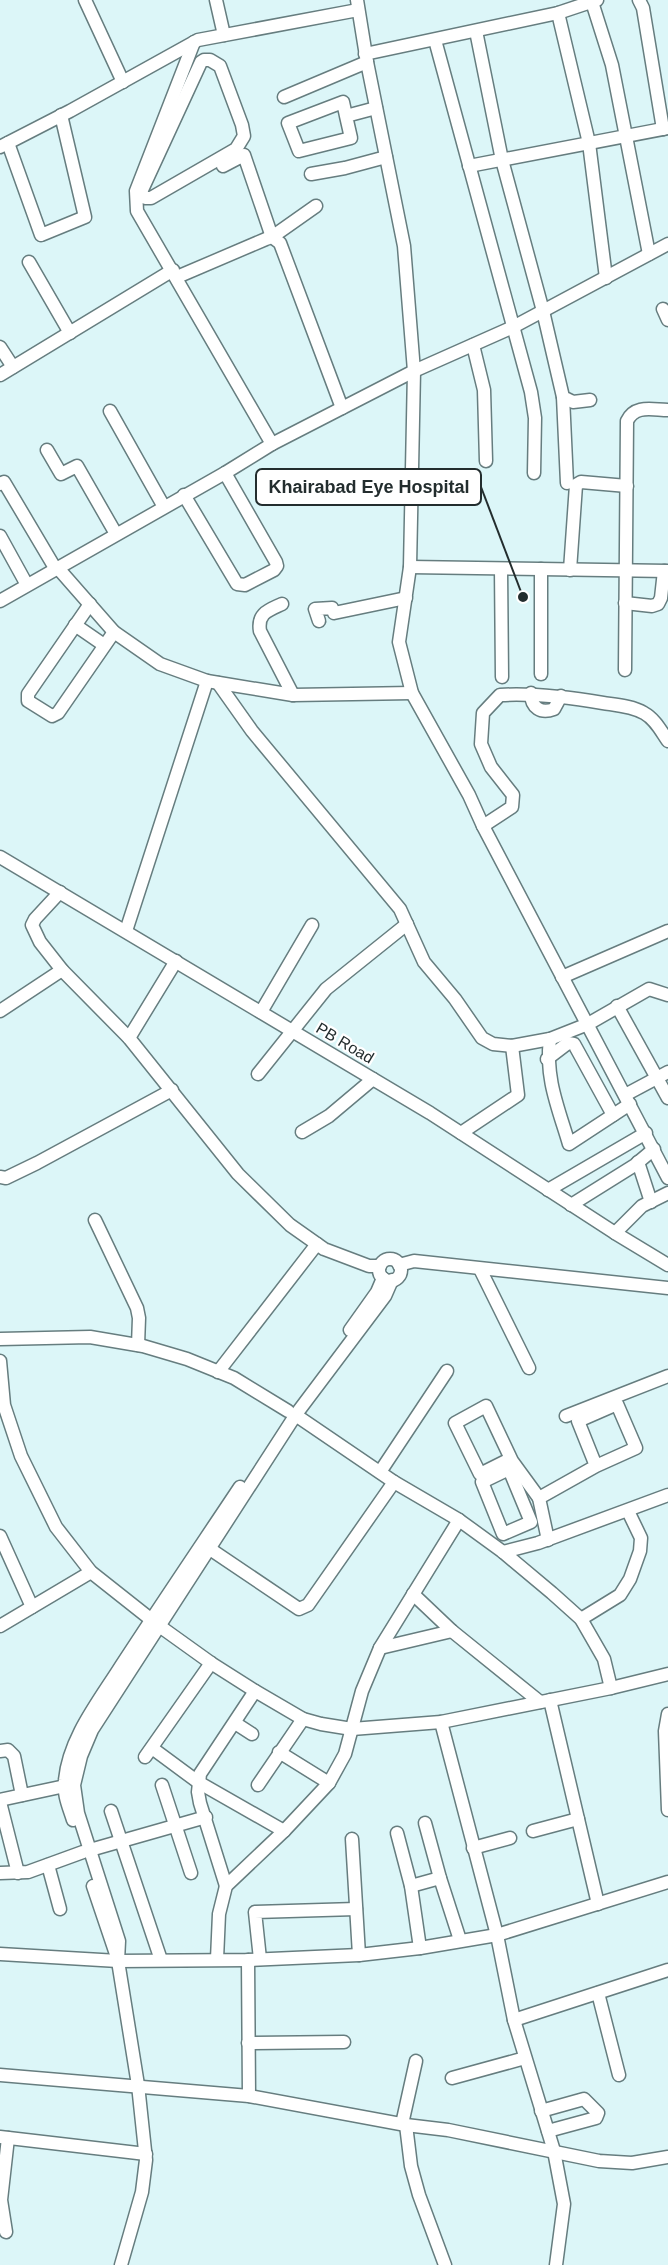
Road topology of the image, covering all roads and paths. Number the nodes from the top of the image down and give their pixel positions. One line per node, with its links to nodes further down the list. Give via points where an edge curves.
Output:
1 (85, 0): 12 (street)
2 (216, 0): 8 (street)
3 (639, 0): 18 (street)
4 (595, 1): 6 (street); 19 (street)
5 (357, 5): 8 (street); 11 (street)
6 (558, 13): 7 (street); 20 (street)
7 (476, 31): 9 (street); 23 (street)
8 (224, 35): 10 (street)
9 (435, 40): 11 (street); 24 (street)
10 (194, 42): 12 (street); 17 (street)
11 (366, 58): 13 (street); 14 (street)
12 (123, 82): 15 (street)
13 (284, 97)
14 (376, 108): 16 (street); 22 (street)
15 (61, 115): 21 (street); 21 (street, via 85,216 41,235)
16 (346, 116): 16 (street, via 343,102 288,123 299,151 351,138)
17 (166, 126): 17 (street, via 201,62 210,60 220,66 242,125 244,136 240,144 236,150 145,198 141,192); 27 (street, via 136,190)
18 (665, 128): 19 (street)
19 (626, 136): 20 (street); 30 (street)
20 (589, 143): 23 (street); 33 (street)
21 (2, 144)
22 (386, 157): 25 (street); 40 (street, via 404,246)
23 (502, 160): 24 (street); 34 (street)
24 (469, 166): 35 (street)
25 (311, 174)
26 (316, 206): 28 (street)
27 (137, 211): 28 (street, via 244,155); 32 (street)
28 (272, 237): 32 (street); 44 (street, via 280,243)
29 (668, 245): 30 (street)
30 (649, 254): 33 (street)
31 (29, 262): 36 (street)
32 (175, 274): 36 (street); 47 (street)
33 (606, 278): 34 (street)
34 (543, 311): 35 (street); 42 (street)
35 (513, 327): 37 (street); 51 (street, via 535,418)
36 (70, 333): 39 (street)
37 (473, 345): 40 (street); 49 (street, via 484,390)
38 (0, 347): 39 (street)
39 (13, 367): 41 (street)
40 (414, 371): 44 (street); 60 (street)
41 (0, 375)
42 (563, 397): 43 (street, via 573,402); 52 (street)
43 (590, 400)
44 (342, 408): 47 (street)
45 (668, 410): 54 (street, via 637,409 630,414)
46 (110, 411): 56 (street)
47 (272, 444): 50 (street)
48 (47, 450): 57 (street, via 61,474 77,466)
49 (486, 460)
50 (225, 473): 55 (street); 55 (street, via 276,562 274,570 245,585 237,584)
51 (534, 473)
52 (567, 483)
53 (0, 484): 59 (street, via 4,482)
54 (627, 486): 63 (street, via 581,482 576,485); 64 (street)
55 (184, 495): 56 (street)
56 (164, 507): 57 (street)
57 (116, 534): 59 (street)
58 (0, 536): 66 (street)
59 (56, 567): 66 (street); 70 (street)
60 (410, 567): 61 (street); 67 (street)
61 (501, 569): 62 (street); 78 (street)
62 (541, 569): 63 (street); 77 (street)
63 (570, 570): 64 (street)
64 (625, 571): 65 (street); 69 (street)
65 (666, 571): 69 (street, via 658,604)
66 (27, 585): 68 (street)
67 (406, 598): 72 (street, via 334,613 332,608 315,609); 80 (street, via 399,642)
68 (0, 601)
69 (625, 603): 76 (street)
70 (90, 604): 73 (street); 74 (street)
71 (282, 604): 81 (street, via 266,611 258,623)
72 (319, 621)
73 (75, 625): 75 (street); 75 (street, via 28,694 28,701 54,716)
74 (114, 632): 75 (street); 79 (street, via 160,663)
75 (104, 645)
76 (624, 670)
77 (541, 674)
78 (502, 677)
79 (212, 682): 81 (street); 86 (street, via 400,909); 88 (street)
80 (412, 693): 81 (street); 83 (street)
81 (293, 694)
82 (668, 741): 83 (street, via 645,713 627,707 561,696 554,709 542,712 536,709 531,693 500,695 483,713 481,744 514,802)
83 (483, 826): 92 (street)
84 (0, 857): 85 (street, PB Road)
85 (60, 892): 88 (street, PB Road); 91 (street, via 32,925)
86 (407, 924): 98 (street, via 326,989); 101 (street, via 424,962 482,1038)
87 (312, 926): 96 (street)
88 (126, 931): 90 (street, PB Road)
89 (668, 931): 92 (street)
90 (176, 961): 96 (street, PB Road); 99 (street)
91 (62, 970): 95 (street); 99 (street)
92 (562, 977): 97 (street)
93 (668, 995): 94 (street, via 649,989)
94 (617, 1006): 97 (street); 104 (street)
95 (0, 1011)
96 (261, 1012): 98 (street, PB Road)
97 (588, 1024): 100 (street); 108 (street)
98 (293, 1030): 103 (street); 105 (street, PB Road)
99 (129, 1038): 106 (street)
100 (549, 1039): 101 (street); 102 (street)
101 (512, 1046): 111 (street, via 518,1095)
102 (547, 1059): 109 (street, via 568,1043 574,1044); 109 (street, via 548,1075 569,1144)
103 (258, 1074)
104 (662, 1075): 107 (street); 108 (street)
105 (373, 1079): 110 (street, via 329,1116); 111 (street, PB Road)
106 (172, 1090): 115 (street); 123 (street, via 238,1174)
107 (668, 1098)
108 (628, 1100): 109 (street); 112 (street)
109 (613, 1115)
110 (302, 1132)
111 (461, 1133): 117 (street, PB Road)
112 (646, 1133): 113 (street); 117 (street)
113 (654, 1149): 114 (street); 116 (street)
114 (638, 1162): 119 (street); 120 (street)
115 (0, 1178)
116 (668, 1178)
117 (548, 1190): 120 (street, PB Road)
118 (668, 1193): 119 (street)
119 (651, 1202): 122 (street)
120 (571, 1205): 122 (street, PB Road)
121 (95, 1220): 130 (street, via 137,1308)
122 (615, 1233): 125 (street, PB Road)
123 (317, 1244): 127 (street); 134 (street)
124 (399, 1264): 126 (street, via 414,1261); 127 (street, via 399,1274); 127 (street, via 390,1259 384,1261)
125 (668, 1265)
126 (480, 1269): 128 (street); 132 (street)
127 (385, 1275): 137 (street, via 385,1296)
128 (668, 1288)
129 (0, 1339): 130 (street, via 90,1337)
130 (138, 1345): 134 (street)
131 (0, 1361): 136 (street)
132 (529, 1368)
133 (447, 1371): 141 (street)
134 (218, 1372): 137 (street)
135 (668, 1376): 138 (street)
136 (2, 1405): 153 (street, via 21,1456 56,1527)
137 (292, 1414): 141 (street); 150 (street); 157 (street)
138 (566, 1416)
139 (510, 1459): 139 (street, via 486,1406 455,1423 480,1474); 144 (street)
140 (596, 1466): 140 (street, via 578,1421 617,1404 636,1448); 144 (street)
141 (380, 1472): 142 (street)
142 (394, 1482): 146 (street); 150 (street, via 304,1608 298,1608)
143 (668, 1495): 145 (street)
144 (539, 1498): 149 (street)
145 (628, 1511): 149 (street); 156 (street, via 641,1538 630,1579 620,1596)
146 (459, 1520): 151 (street); 154 (street)
147 (531, 1522): 147 (street, via 509,1469 482,1482 503,1534); 149 (street)
148 (0, 1536): 152 (street)
149 (543, 1542): 151 (street)
150 (210, 1549): 157 (street)
151 (503, 1552): 156 (street)
152 (6, 1564): 155 (street)
153 (91, 1572): 155 (street); 157 (street)
154 (413, 1594): 159 (street); 160 (street)
155 (32, 1607): 158 (street)
156 (581, 1619): 163 (street, via 604,1659)
157 (154, 1623): 161 (street); 172 (street)
158 (0, 1626)
159 (452, 1631): 160 (street); 165 (street)
160 (380, 1648): 170 (street)
161 (211, 1663): 164 (street); 175 (street, via 148,1753)
162 (668, 1674): 163 (street)
163 (611, 1688): 165 (street)
164 (255, 1691): 167 (street); 169 (street)
165 (545, 1701): 168 (street); 186 (street)
166 (668, 1714): 180 (street)
167 (303, 1719): 170 (street); 174 (street)
168 (441, 1722): 170 (street); 195 (street)
169 (235, 1724): 171 (street); 175 (street)
170 (352, 1729): 176 (street, via 345,1754)
171 (252, 1734)
172 (79, 1748): 179 (street); 196 (street, via 74,1785)
173 (0, 1751): 181 (street, via 8,1750 14,1756)
174 (279, 1752): 176 (street); 178 (street)
175 (198, 1782): 185 (street); 189 (street)
176 (329, 1783): 189 (street)
177 (162, 1785): 188 (street)
178 (258, 1785)
179 (65, 1786): 181 (street); 196 (street, via 64,1793)
180 (667, 1791): 184 (street)
181 (22, 1795): 182 (street)
182 (0, 1801): 199 (street)
183 (111, 1810): 194 (street)
184 (668, 1810)
185 (206, 1817): 188 (street); 203 (street)
186 (578, 1819): 190 (street); 205 (street)
187 (425, 1823): 201 (street)
188 (174, 1827): 194 (street); 200 (street)
189 (284, 1831): 203 (street)
190 (533, 1831)
191 (397, 1833): 204 (street)
192 (510, 1838): 195 (street)
193 (352, 1839): 206 (street)
194 (121, 1842): 196 (street); 215 (street)
195 (473, 1848): 208 (street)
196 (86, 1851): 197 (street); 216 (street, via 119,1941)
197 (48, 1865): 199 (street); 207 (street)
198 (0, 1873): 199 (street)
199 (18, 1873)
200 (191, 1873)
201 (440, 1878): 204 (street); 209 (street)
202 (668, 1882): 205 (street)
203 (226, 1886): 213 (street, via 219,1914)
204 (411, 1886): 210 (street)
205 (598, 1904): 208 (street)
206 (356, 1909): 212 (street); 214 (street, via 255,1912)
207 (60, 1910)
208 (497, 1935): 209 (street); 219 (street)
209 (460, 1940): 210 (street)
210 (420, 1948): 212 (street)
211 (0, 1953): 216 (street)
212 (359, 1955): 214 (street)
213 (217, 1959): 214 (street); 215 (street)
214 (254, 1959): 221 (street)
215 (161, 1960): 216 (street)
216 (118, 1961): 227 (street)
217 (668, 1970): 218 (street)
218 (598, 1993): 219 (street); 225 (street)
219 (514, 2020): 222 (street)
220 (344, 2042): 221 (street)
221 (248, 2043): 228 (street)
222 (525, 2058): 226 (street); 229 (street)
223 (416, 2061): 230 (street)
224 (0, 2075): 227 (street)
225 (619, 2075)
226 (452, 2078)
227 (138, 2085): 228 (street); 234 (street)
228 (249, 2096): 230 (street)
229 (541, 2111): 231 (street); 231 (street, via 584,2099 597,2113 596,2118)
230 (404, 2125): 233 (street); 240 (street, via 411,2166)
231 (548, 2131): 233 (street)
232 (4, 2137): 234 (street); 236 (street)
233 (554, 2151): 235 (street, via 599,2161 632,2163); 241 (street, via 564,2204)
234 (146, 2154): 239 (street, via 142,2193)
235 (668, 2157)
236 (2, 2170): 237 (street)
237 (0, 2200): 238 (street)
238 (6, 2232)
239 (121, 2265)
240 (445, 2265)
241 (556, 2265)

